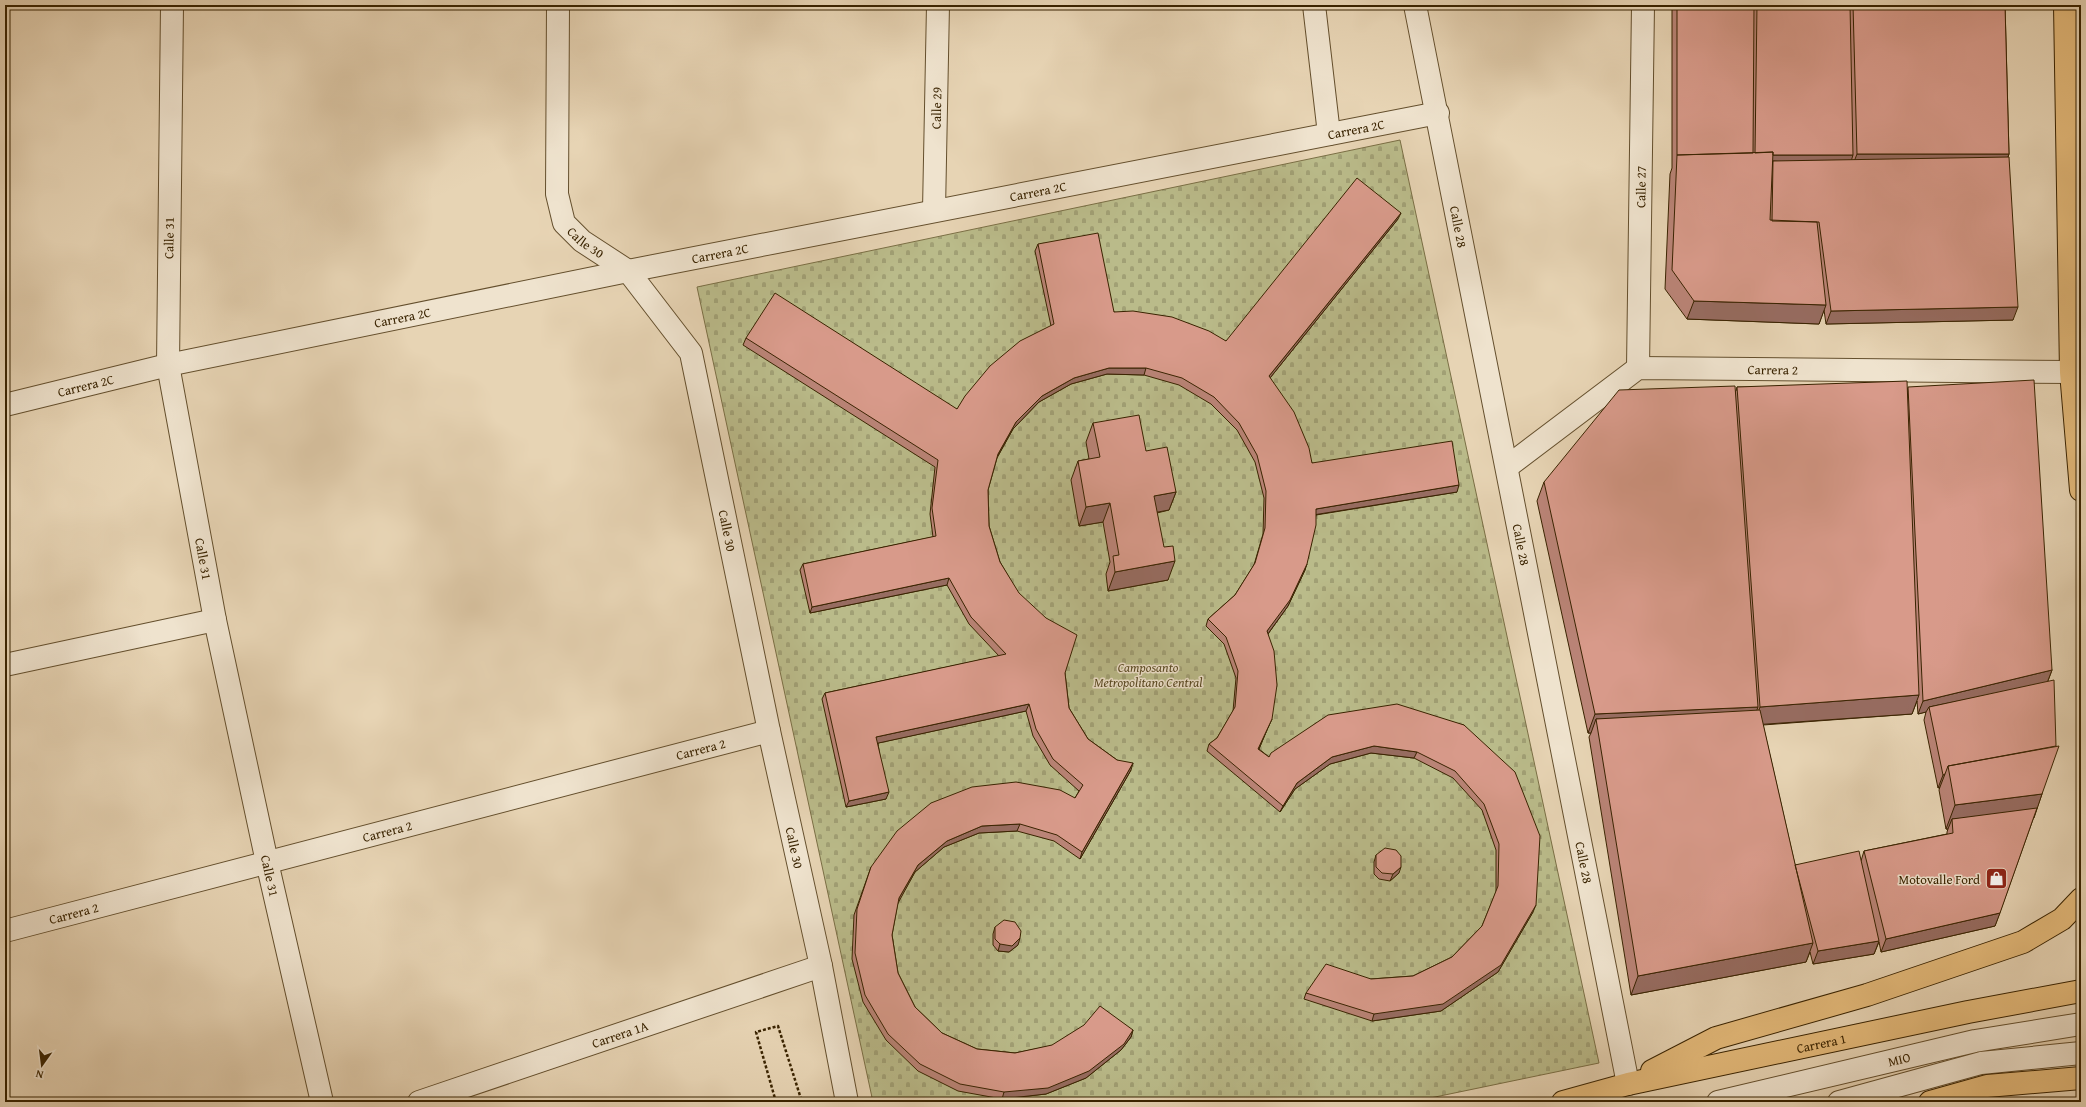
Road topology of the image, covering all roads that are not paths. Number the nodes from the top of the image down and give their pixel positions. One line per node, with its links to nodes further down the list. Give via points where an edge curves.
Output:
1 (172, 5): 14 (street, Calle 31)
2 (558, 5): 13 (street, Calle 30, via 557,194 562,216 564,223 582,241)
3 (938, 5): 12 (street, Calle 29)
4 (1314, 5): 11 (street)
5 (1415, 5): 9 (street, Calle 28)
6 (1643, 5): 15 (street, Calle 27)
7 (2065, 5): 16 (main road)
8 (2070, 5): 10 (main road)
9 (1438, 112): 11 (street, Carrera 2C); 18 (street, Calle 28)
10 (2081, 119)
11 (1329, 134): 12 (street, Carrera 2C)
12 (934, 210): 13 (street, Carrera 2C)
13 (628, 270): 14 (street, Carrera 2C); 22 (street, Calle 30, via 691,353)
14 (168, 366): 17 (street, Carrera 2C); 20 (street, Calle 31)
15 (1638, 368): 16 (street, Carrera 2); 18 (street)
16 (2071, 372): 19 (main road)
17 (5, 405)
18 (1507, 467): 31 (street, Calle 28)
19 (2081, 490)
20 (215, 620): 21 (street); 23 (street, Calle 31)
21 (5, 666)
22 (768, 731): 23 (street, Carrera 2); 26 (street, Calle 30)
23 (267, 862): 25 (street, Carrera 2); 32 (street, Calle 31)
24 (2081, 899): 31 (main road, via 2062,919 2023,942 1867,995 1716,1038)
25 (5, 931)
26 (821, 966): 33 (street, Carrera 1A); 34 (street, Calle 30)
27 (2081, 991): 31 (main road, Carrera 1, via 1968,1012)
28 (2081, 1024): 36 (street, MIO, via 1975,1041)
29 (2081, 1053): 37 (street, MIO, via 1981,1063)
30 (2081, 1078): 38 (main road, via 1987,1086)
31 (1628, 1084): 35 (main road, Carrera 1)
32 (322, 1102)
33 (419, 1102)
34 (847, 1102)
35 (1563, 1102)
36 (1718, 1102)
37 (1839, 1102)
38 (1930, 1102)

